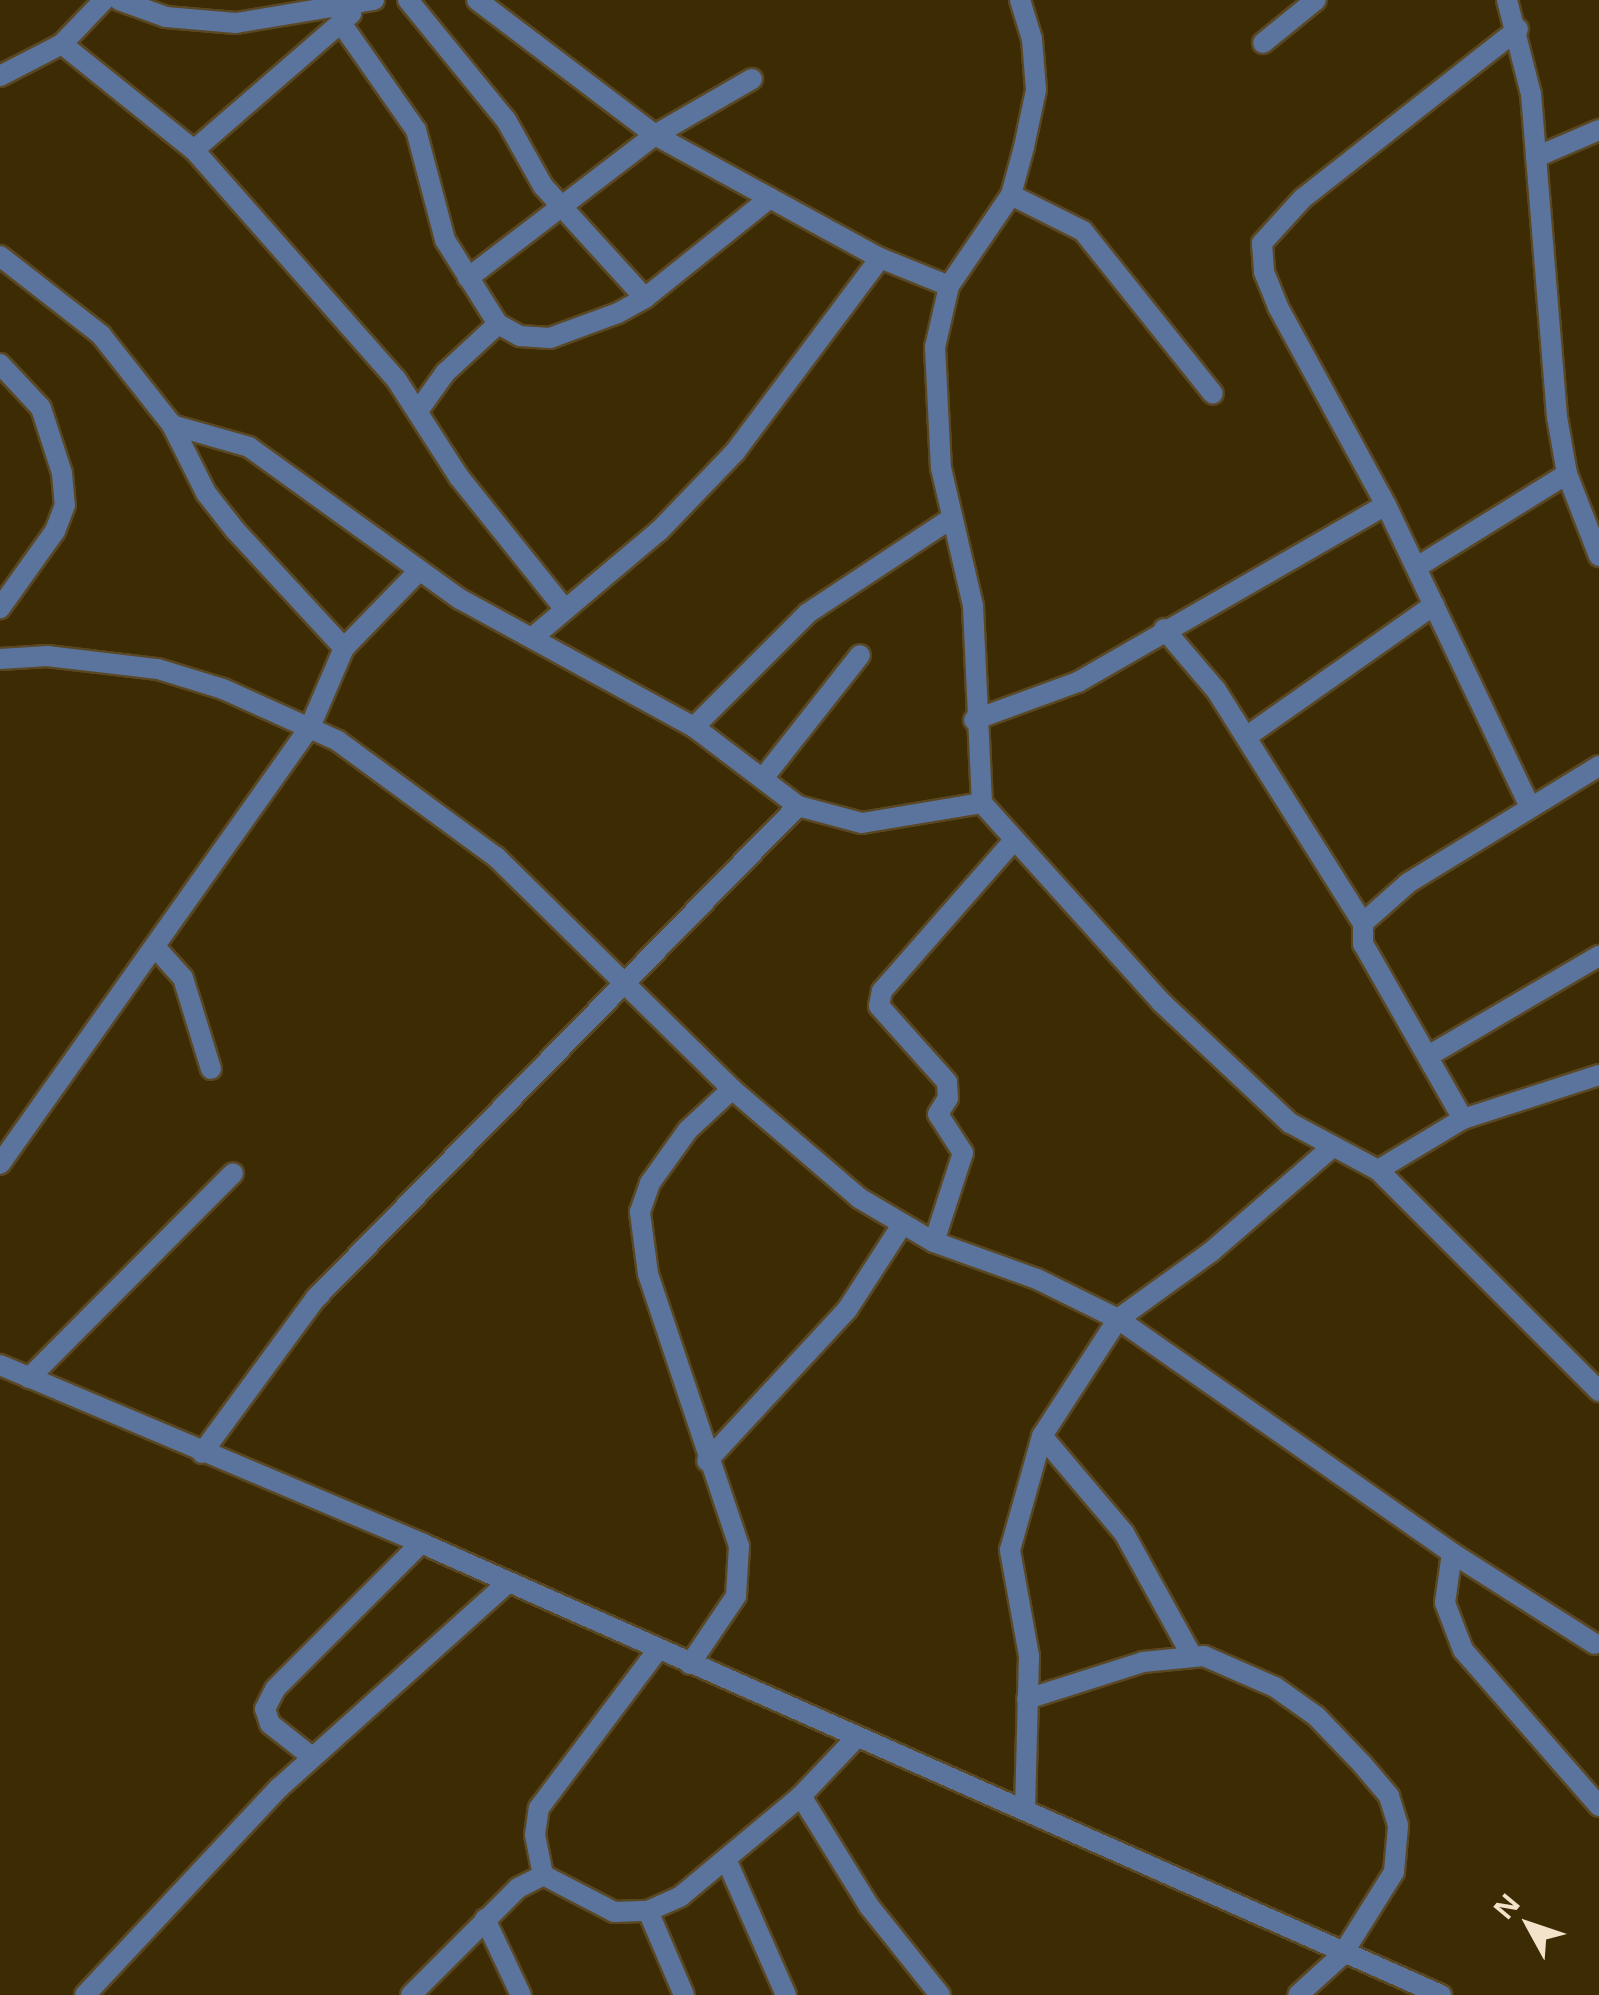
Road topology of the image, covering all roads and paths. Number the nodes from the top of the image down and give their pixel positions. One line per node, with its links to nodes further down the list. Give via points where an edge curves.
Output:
1 (104, 0): 12 (street)
2 (119, 0): 8 (street, via 166,17 236,23)
3 (408, 0): 21 (street, via 506,120)
4 (477, 0): 16 (street)
5 (1020, 0): 19 (street, via 1036,90)
6 (1316, 0): 11 (street)
7 (1507, 0): 10 (street)
8 (369, 1): 9 (street)
9 (341, 23): 17 (street); 24 (street, via 416,130 438,219)
10 (1518, 29): 18 (street); 33 (street, via 1288,211 1262,243 1264,272 1278,307)
11 (1263, 43)
12 (62, 44): 13 (street); 17 (street)
13 (0, 76)
14 (752, 78): 16 (street)
15 (1599, 130): 18 (street)
16 (655, 135): 20 (street); 21 (street)
17 (194, 150): 30 (street)
18 (1536, 156): 32 (street)
19 (1010, 195): 25 (street); 29 (street, via 1083,231)
20 (770, 198): 23 (street); 26 (street)
21 (558, 204): 24 (street); 26 (street)
22 (0, 256): 31 (street, via 101,335)
23 (880, 258): 25 (street); 40 (street, via 735,452 659,531)
24 (468, 278): 27 (street)
25 (948, 286): 34 (street, via 934,381)
26 (645, 298): 27 (street, via 550,338 520,336)
27 (498, 324): 30 (street, via 445,373)
28 (0, 364): 39 (street, via 41,408 62,472 65,505)
29 (1213, 394)
30 (418, 411): 40 (street, via 459,477)
31 (172, 425): 37 (street, via 249,447); 43 (street, via 206,492 235,530)
32 (1566, 474): 35 (street); 36 (street)
33 (1386, 504): 36 (street); 41 (street)
34 (949, 520): 46 (street, via 972,606); 48 (street, via 808,613)
35 (1599, 556)
36 (1417, 567): 38 (street)
37 (419, 571): 42 (street); 43 (street)
38 (1434, 605): 49 (street); 54 (street)
39 (0, 608)
40 (564, 608): 42 (street)
41 (1164, 629): 46 (street, via 1078,682); 49 (street)
42 (532, 637): 48 (street)
43 (344, 648): 47 (street)
44 (860, 655): 51 (street)
45 (0, 659): 47 (street, via 47,656 158,668)
46 (974, 720): 52 (street)
47 (310, 727): 57 (street); 59 (street, via 456,823)
48 (694, 727): 51 (street)
49 (1246, 737): 56 (street)
50 (1599, 766): 54 (street)
51 (764, 777): 53 (street)
52 (982, 803): 53 (street, via 862,823); 55 (street)
53 (798, 806): 59 (street)
54 (1529, 806): 56 (street, via 1392,894)
55 (1014, 840): 65 (street, via 1161,1002 1290,1124); 70 (street, via 882,992 878,1006 946,1082 948,1098 938,1114 963,1154)
56 (1362, 923): 60 (street, via 1363,944)
57 (156, 948): 61 (street, via 183,978); 66 (street)
58 (1599, 956): 60 (street)
59 (627, 984): 63 (street); 76 (street, via 316,1298)
60 (1430, 1055): 64 (street)
61 (211, 1069)
62 (1599, 1076): 64 (street)
63 (732, 1089): 69 (street); 77 (street, via 688,1130 650,1183 640,1212 648,1274)
64 (1463, 1119): 67 (street)
65 (1331, 1148): 67 (street); 71 (street, via 1224,1242)
66 (0, 1164)
67 (1378, 1170): 74 (street)
68 (233, 1173): 73 (street)
69 (902, 1226): 70 (street); 77 (street, via 847,1310)
70 (934, 1242): 71 (street, via 1037,1279)
71 (1118, 1318): 75 (street); 79 (street)
72 (0, 1365): 73 (street)
73 (28, 1378): 76 (street)
74 (1599, 1391)
75 (1042, 1436): 83 (street, via 1101,1500); 85 (street, via 1010,1550 1028,1656)
76 (202, 1452): 78 (street)
77 (706, 1461): 84 (street, via 733,1521 740,1575 736,1596)
78 (421, 1542): 80 (street); 87 (street, via 275,1690 265,1709 270,1724)
79 (1452, 1553): 81 (street); 89 (street, via 1445,1603 1463,1650)
80 (506, 1585): 82 (street); 87 (street)
81 (1594, 1644)
82 (657, 1651): 84 (street); 92 (street, via 539,1808 535,1835)
83 (1192, 1656): 85 (street, via 1143,1662); 95 (street, via 1231,1663 1302,1706 1389,1796 1398,1826 1394,1872)
84 (690, 1664): 86 (street)
85 (1027, 1699): 90 (street)
86 (855, 1739): 88 (street); 90 (street)
87 (312, 1757): 96 (street)
88 (801, 1796): 91 (street); 101 (street, via 869,1906)
89 (1599, 1806)
90 (1024, 1810): 95 (street)
91 (726, 1859): 93 (street, via 681,1896); 100 (street)
92 (543, 1876): 93 (street, via 614,1912); 94 (street, via 518,1888)
93 (648, 1911): 99 (street)
94 (485, 1919): 97 (street); 98 (street)
95 (1342, 1955): 102 (street); 103 (street)
96 (85, 1995)
97 (411, 1995)
98 (521, 1995)
99 (684, 1995)
100 (786, 1995)
101 (940, 1995)
102 (1298, 1995)
103 (1441, 1995)

